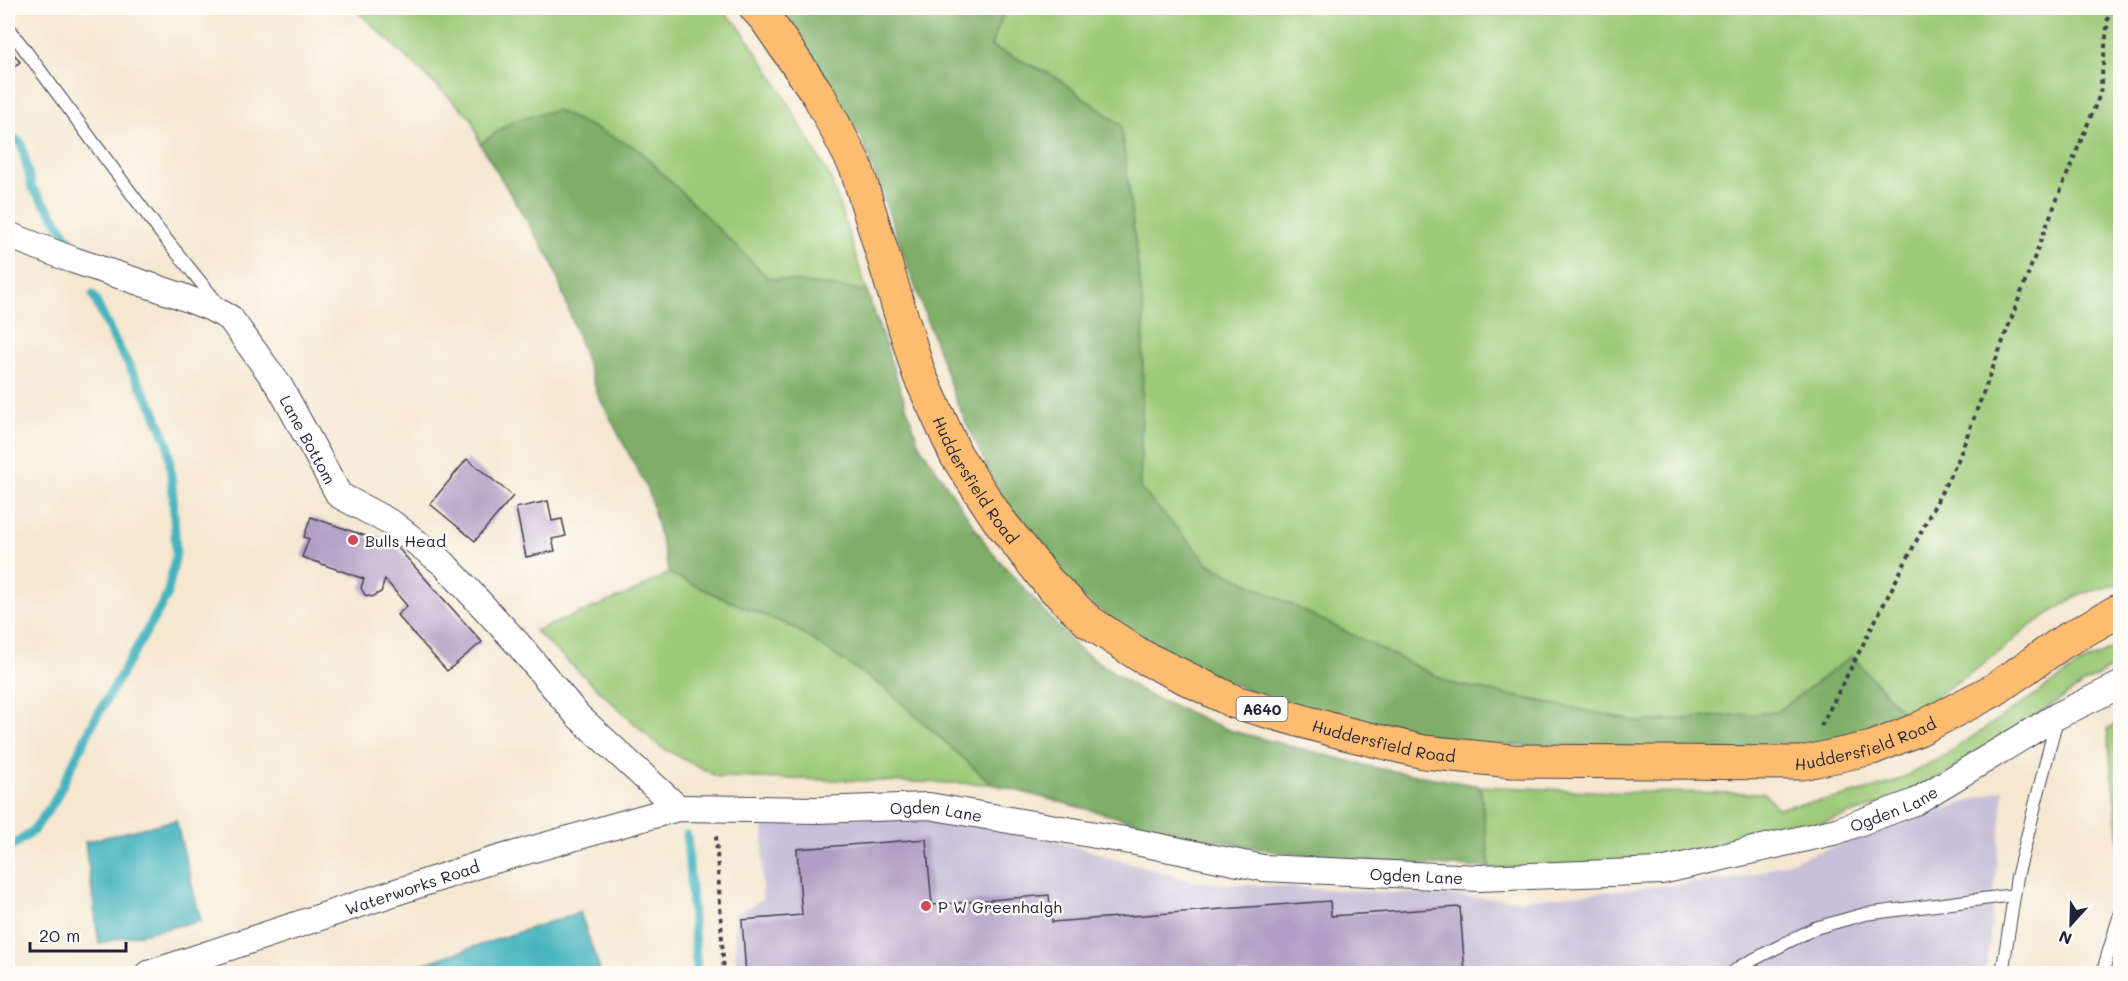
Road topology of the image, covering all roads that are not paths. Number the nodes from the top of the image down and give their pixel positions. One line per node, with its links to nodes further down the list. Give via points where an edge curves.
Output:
1 (756, 8): 5 (main road, Huddersfield Road / A640, via 819,96 856,167 919,374 956,455 1005,528 1048,582 1088,621 1141,656 1235,702 1424,752 1512,761 1813,761 1872,748 1919,729 1994,690 2063,642)
2 (8, 27): 4 (lane, via 160,232)
3 (8, 235): 4 (street, Lane Bottom, via 178,295)
4 (230, 318): 8 (street, Lane Bottom, via 280,387 339,495 393,524 444,564 578,716)
5 (2121, 610)
6 (2121, 685): 7 (street, Ogden Lane)
7 (2057, 716): 8 (street, Ogden Lane, via 1915,802 1838,831 1661,871 1479,878 1263,868 929,806 817,810); 9 (lane)
8 (678, 808): 11 (street, Waterworks Road, via 484,863)
9 (2014, 895): 12 (lane, via 1865,914 1815,928); 13 (lane)
10 (2121, 914): 14 (lane)
11 (148, 974)
12 (1731, 974)
13 (2002, 974)
14 (2102, 974)

